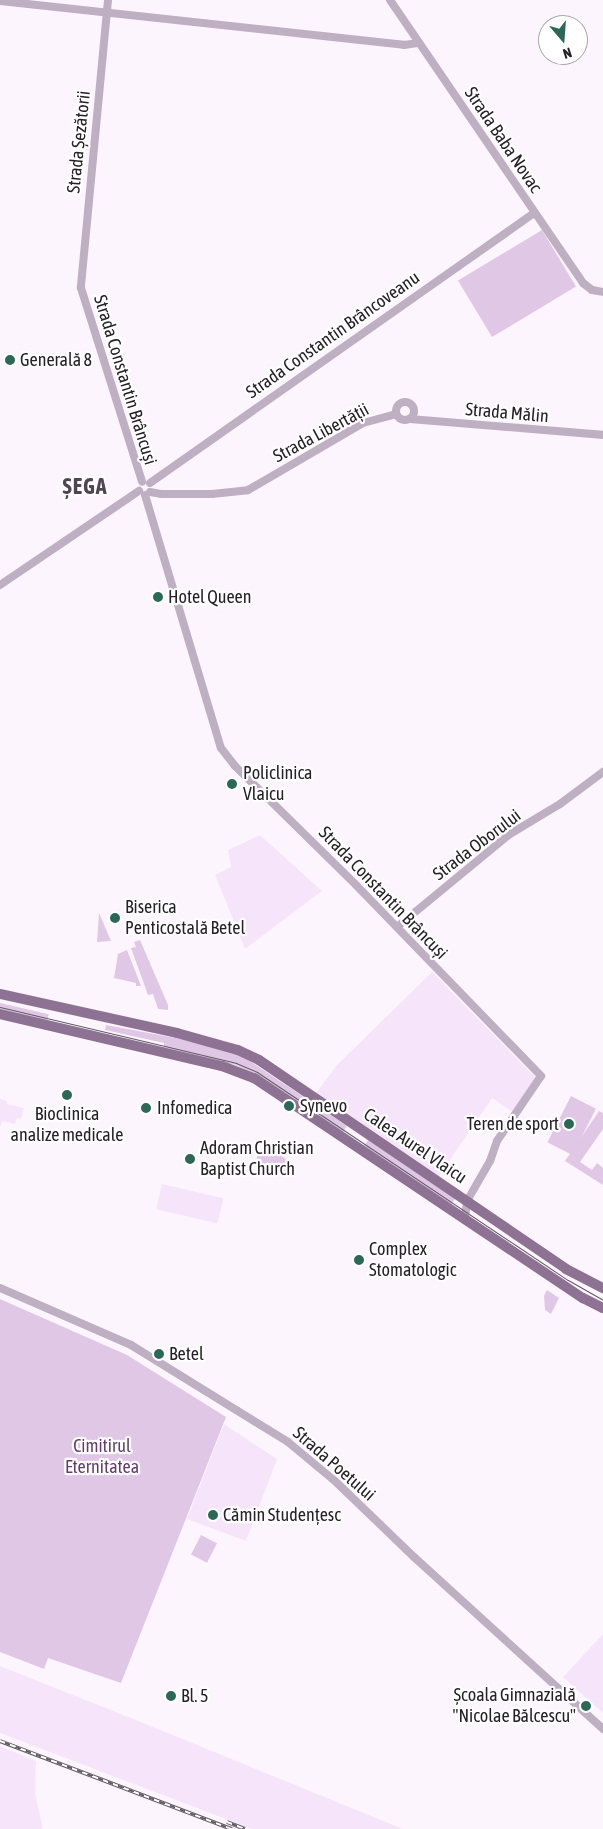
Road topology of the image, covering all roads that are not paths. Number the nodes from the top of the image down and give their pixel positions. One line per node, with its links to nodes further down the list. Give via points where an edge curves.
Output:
1 (108, 0): 4 (street, Strada Șezătorii)
2 (390, 0): 5 (street, Strada Baba Novac)
3 (0, 1): 4 (street)
4 (107, 12): 5 (street, via 404,45); 7 (street, Strada Șezătorii)
5 (420, 43): 6 (street, Strada Baba Novac)
6 (534, 212): 8 (street, Strada Baba Novac, via 583,283); 12 (street, Strada Constantin Brâncoveanu)
7 (81, 288): 12 (street, Strada Constantin Brâncuși)
8 (600, 292)
9 (396, 414): 10 (street, via 402,420); 10 (street, via 398,405 407,403 413,409); 12 (street, Strada Libertății, via 363,423 248,490 161,494)
10 (410, 418): 11 (street, Strada Mălin)
11 (603, 435)
12 (145, 488): 13 (street, Strada Constantin Brâncoveanu); 15 (street, Strada Constantin Brâncuși, via 221,748 235,766)
13 (0, 585)
14 (603, 772): 15 (street, Strada Oborului, via 560,804 510,834)
15 (396, 927): 18 (street, Strada Constantin Brâncuși, via 541,1076 497,1141 490,1161)
16 (0, 994): 18 (main road, Calea Aurel Vlaicu, via 177,1033 238,1050 259,1060)
17 (0, 1014): 19 (main road, Calea Aurel Vlaicu, via 222,1066 254,1078)
18 (467, 1201): 19 (street); 21 (main road, Calea Aurel Vlaicu, via 566,1269)
19 (465, 1217): 22 (main road, Calea Aurel Vlaicu, via 583,1298)
20 (0, 1288): 23 (street, Strada Poetului, via 130,1345 288,1442 335,1481)
21 (603, 1288)
22 (603, 1308)
23 (603, 1729)

